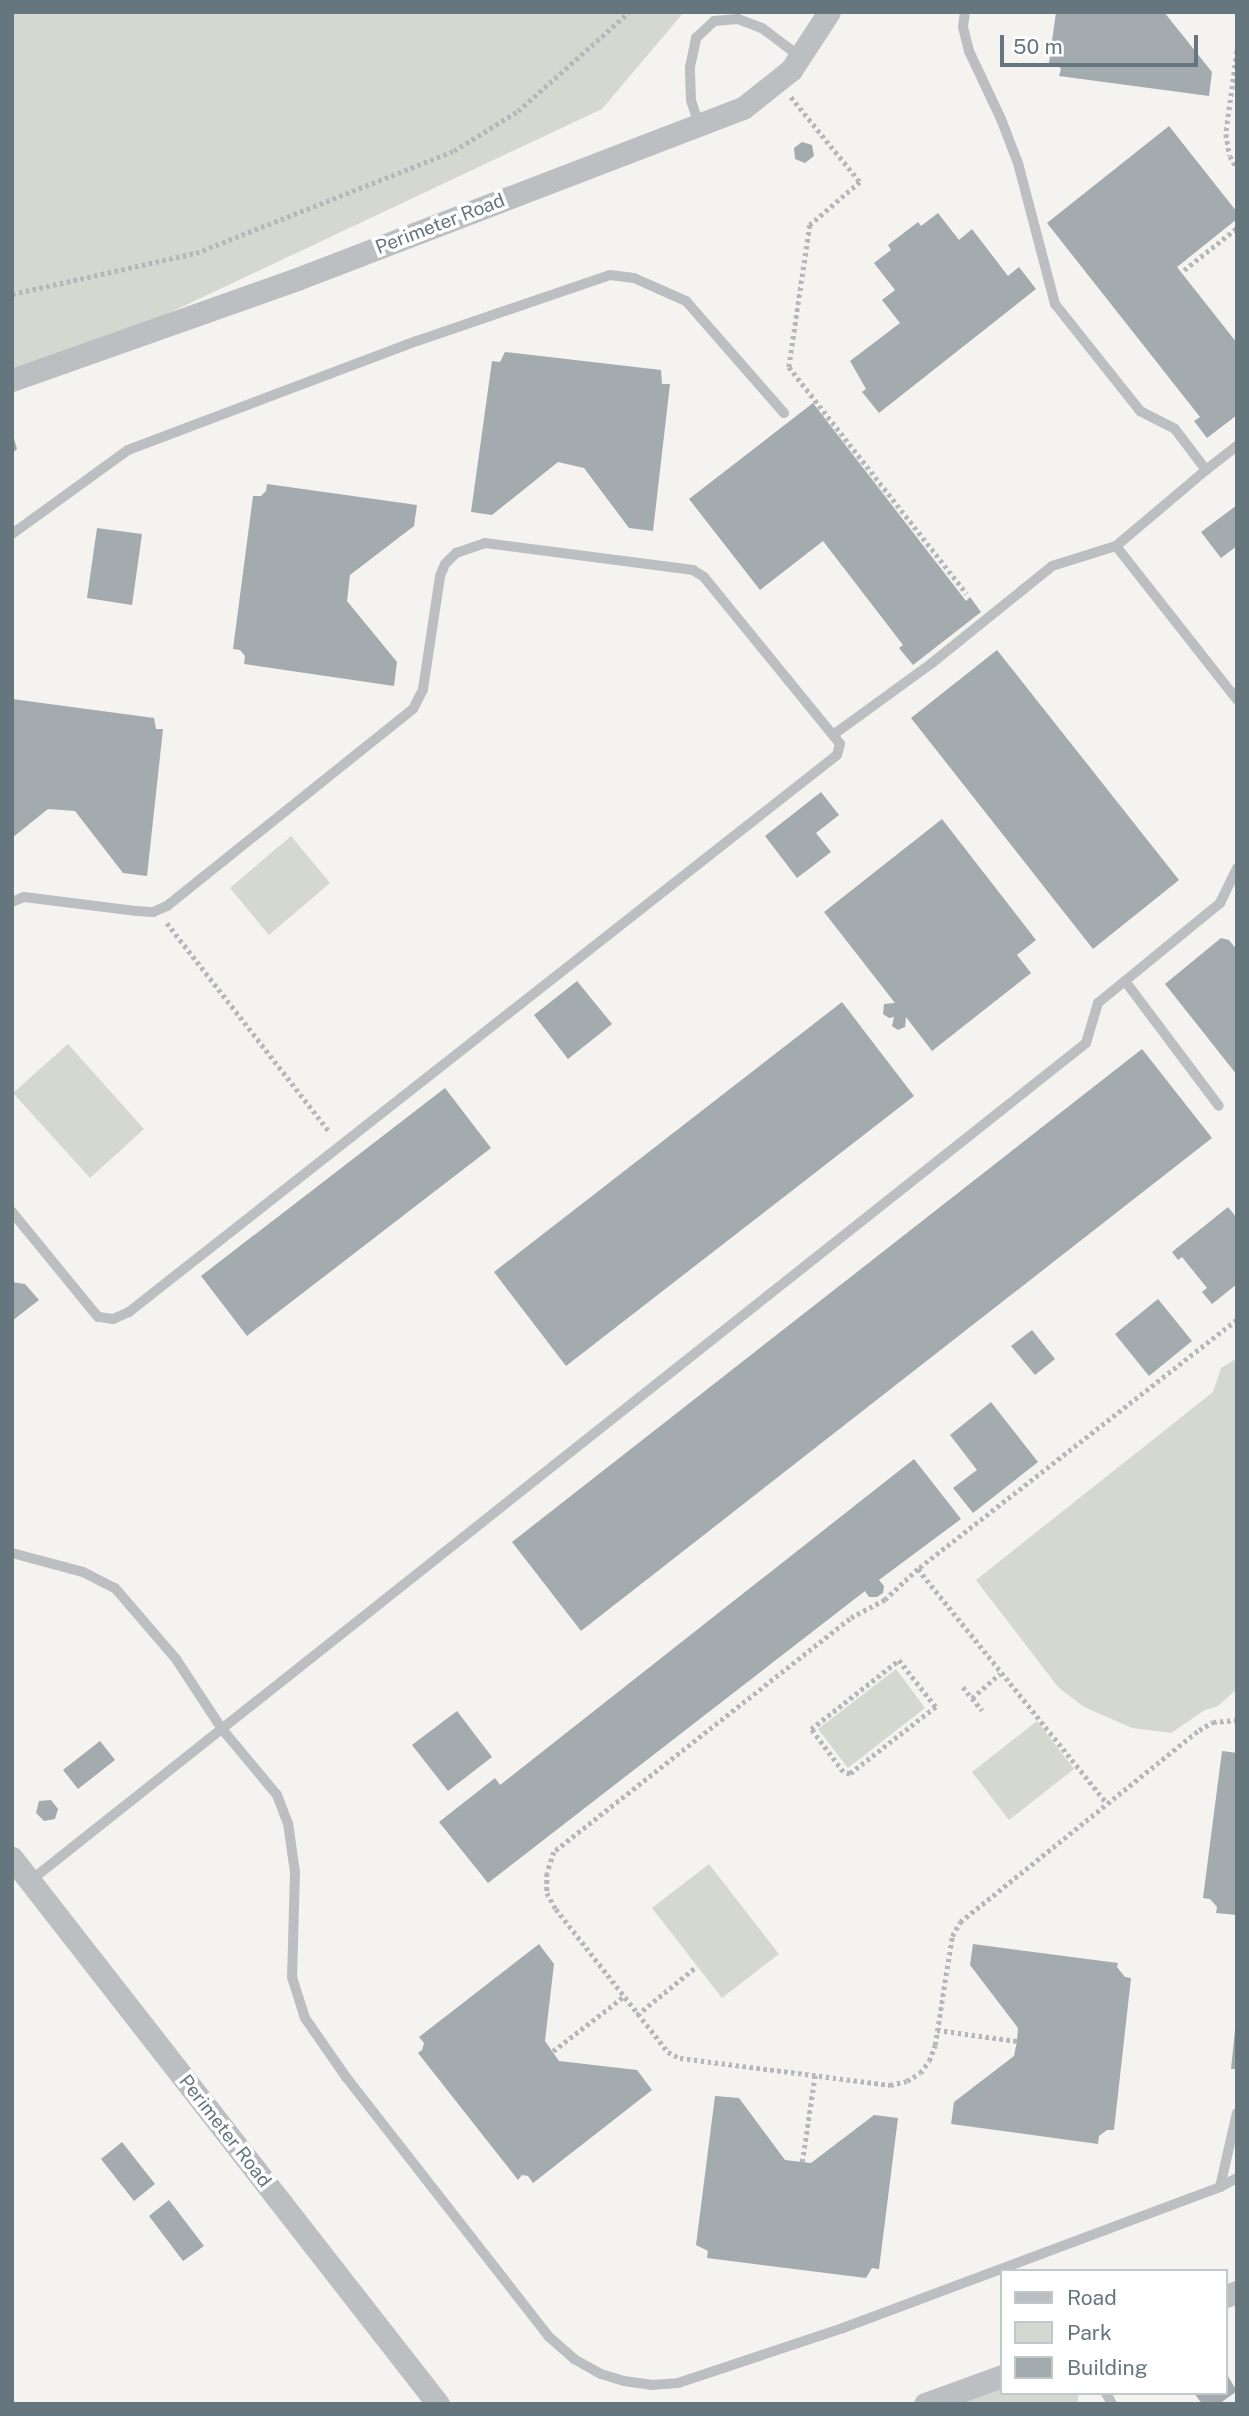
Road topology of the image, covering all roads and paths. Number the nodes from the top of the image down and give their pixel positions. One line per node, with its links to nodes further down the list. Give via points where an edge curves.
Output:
1 (629, 12): 11 (path, via 517,111 454,151 196,253)
2 (829, 12): 5 (street, Perimeter Road)
3 (965, 12): 15 (lane, via 963,27 969,51 1017,163 1055,304 1140,411 1175,429)
4 (1237, 51): 8 (path, via 1226,134)
5 (799, 57): 6 (street, Perimeter Road); 7 (lane, via 762,28 738,19 714,21 696,38 690,67 691,100)
6 (778, 80): 7 (street, Perimeter Road, via 743,108); 18 (path, via 860,183 810,225 789,367)
7 (699, 125): 12 (street, Perimeter Road, via 297,279)
8 (1237, 168)
9 (1237, 228): 10 (path)
10 (1184, 270)
11 (12, 294)
12 (12, 380)
13 (784, 413): 16 (lane, via 686,301 661,287 610,275 417,341 128,450)
14 (1237, 446): 15 (lane)
15 (1206, 470): 17 (lane)
16 (12, 534)
17 (1116, 546): 19 (lane); 20 (lane, via 1052,566)
18 (967, 594)
19 (1237, 700)
20 (833, 735): 23 (lane, via 704,576 693,570 485,543 468,546 445,564 440,576 423,689 413,709); 26 (lane, via 840,744 837,755)
21 (1237, 868): 24 (lane, via 1220,903)
22 (12, 902): 23 (lane, via 24,897 137,912)
23 (157, 910): 26 (path)
24 (1125, 981): 25 (lane); 36 (lane, via 1098,1003 1086,1043)
25 (1219, 1106)
26 (340, 1146): 27 (lane, via 129,1312 113,1319 98,1317 86,1306)
27 (12, 1212)
28 (1237, 1320): 30 (path)
29 (12, 1553): 36 (lane, via 83,1572 115,1588 176,1659)
30 (918, 1569): 31 (path); 42 (path, via 885,1600 850,1619 554,1852 547,1893)
31 (1000, 1674): 33 (path); 38 (path)
32 (963, 1687): 33 (path)
33 (972, 1698): 34 (path)
34 (982, 1710)
35 (1237, 1720): 38 (path, via 1213,1721)
36 (222, 1729): 40 (lane); 52 (lane, via 277,1796 288,1823 295,1872 292,1978 311,2029 548,2336 574,2359 624,2381 678,2383)
37 (843, 1772): 37 (path, via 811,1729 899,1660 936,1707 850,1774)
38 (1106, 1802): 44 (path, via 960,1922 952,1936)
39 (12, 1858): 40 (street, Perimeter Road)
40 (30, 1881): 55 (street, Perimeter Road)
41 (697, 1966): 43 (path)
42 (623, 1997): 43 (path); 46 (path)
43 (637, 2015): 47 (path, via 658,2043 680,2059)
44 (937, 2029): 45 (path); 47 (path, via 929,2061 906,2081 890,2085)
45 (1017, 2041)
46 (553, 2051)
47 (815, 2075): 49 (path)
48 (1237, 2113): 51 (lane)
49 (802, 2162)
50 (1237, 2178): 51 (lane)
51 (1220, 2187): 53 (lane)
52 (1000, 2269)
53 (1001, 2269)
54 (1000, 2377): 56 (street)
55 (438, 2404)
56 (925, 2404)

